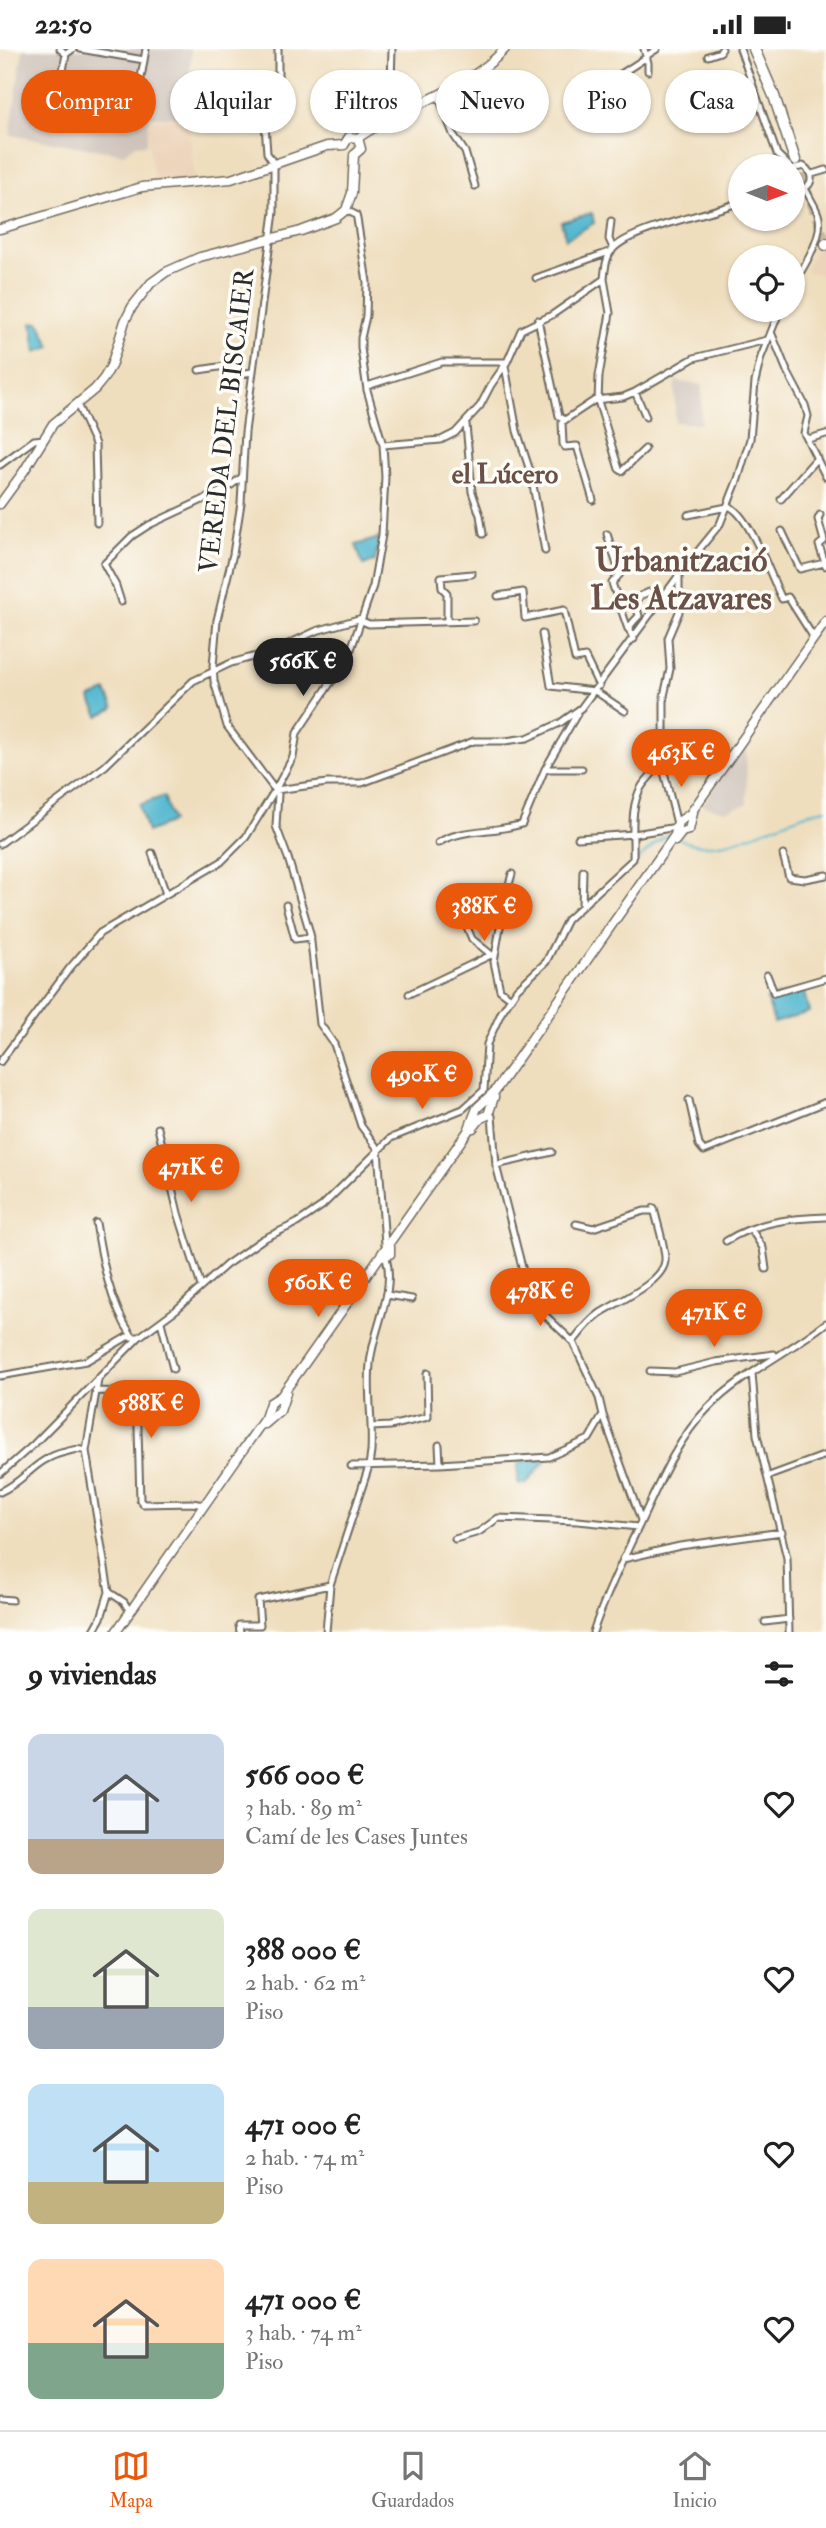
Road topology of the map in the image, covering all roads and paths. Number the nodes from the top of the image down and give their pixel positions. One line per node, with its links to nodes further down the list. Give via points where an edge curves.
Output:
1 (60, 49): 14 (street)
2 (73, 49): 14 (street)
3 (80, 49): 17 (street)
4 (146, 49): 17 (street)
5 (278, 49): 30 (street, VEREDA DEL BISCAIER, via 278,89 265,124 267,153)
6 (392, 49): 18 (street)
7 (505, 49): 19 (main road)
8 (644, 49): 15 (street)
9 (657, 49): 15 (street)
10 (722, 49): 16 (street)
11 (740, 49): 26 (street)
12 (754, 49): 27 (highway)
13 (760, 49): 28 (highway, via 780,95)
14 (66, 54): 17 (street, via 56,109 60,115 128,126 133,124)
15 (647, 56): 20 (street); 21 (street)
16 (708, 56)
17 (144, 59)
18 (391, 70)
19 (482, 70)
20 (626, 70)
21 (648, 70)
22 (366, 133): 24 (main road)
23 (453, 133): 34 (street, via 465,152)
24 (358, 138): 25 (main road, via 349,137); 29 (main road, via 362,149)
25 (344, 145): 29 (main road, via 347,153); 30 (main road, via 327,146)
26 (777, 154)
27 (791, 154)
28 (792, 154)
29 (354, 155): 37 (main road)
30 (274, 165): 39 (main road, via 231,179 131,190); 40 (street, VEREDA DEL BISCAIER)
31 (805, 168): 33 (street)
32 (826, 170): 33 (street)
33 (812, 174): 35 (street)
34 (475, 186)
35 (805, 188): 42 (street, via 820,221)
36 (728, 206): 41 (street, via 648,230)
37 (346, 210): 40 (main road, via 320,226); 54 (street, via 356,215 366,268 361,338)
38 (611, 221): 41 (street)
39 (0, 229)
40 (271, 240): 53 (street, VEREDA DEL BISCAIER); 57 (main road, via 200,257 151,283 125,321 111,366 95,389)
41 (612, 250): 43 (street); 44 (street)
42 (805, 264)
43 (536, 278)
44 (604, 279): 45 (street); 46 (street)
45 (597, 284): 46 (street); 47 (street)
46 (606, 290): 56 (street, via 610,313)
47 (538, 320): 51 (street, via 521,330); 59 (street, via 559,416)
48 (775, 322): 49 (street)
49 (771, 332): 50 (street); 63 (street, via 805,405)
50 (767, 340): 55 (street, via 694,358); 73 (street, via 755,382 750,439)
51 (506, 364): 54 (street, via 442,362); 60 (street); 80 (street)
52 (198, 370): 53 (street, via 225,366 228,376)
53 (252, 372): 68 (street, VEREDA DEL BISCAIER)
54 (367, 386): 64 (street)
55 (635, 392): 56 (street); 58 (street)
56 (598, 401): 59 (street); 65 (street, via 619,470)
57 (76, 403): 62 (main road); 76 (street, via 95,444)
58 (646, 417)
59 (565, 420): 71 (street, via 563,444 577,446)
60 (466, 423): 64 (street, via 441,440); 78 (street, via 472,492)
61 (826, 434): 63 (street)
62 (44, 439): 67 (street, via 34,440); 72 (main road)
63 (808, 439): 66 (street)
64 (383, 445): 87 (street, via 382,535)
65 (645, 449)
66 (817, 458): 69 (street); 70 (street)
67 (0, 465)
68 (242, 477): 86 (street, via 149,525 120,546 104,564); 95 (street, VEREDA DEL BISCAIER, via 236,537 217,620)
69 (826, 477)
70 (781, 499)
71 (593, 500)
72 (0, 504)
73 (728, 507): 74 (street); 83 (street); 93 (street, via 740,515 782,599 788,597)
74 (688, 515)
75 (820, 515): 81 (street, via 824,541 819,545)
76 (97, 523)
77 (782, 531): 81 (street, via 800,569)
78 (483, 534)
79 (607, 534): 91 (street, via 620,574 612,583)
80 (545, 551)
81 (825, 565)
82 (472, 573): 88 (street, via 441,577 447,593)
83 (679, 576): 94 (street); 99 (street, via 679,612 668,638)
84 (649, 592): 91 (street, via 640,596 636,604 639,616)
85 (499, 596): 96 (street, via 523,592 525,618 564,610 575,659 585,657)
86 (121, 602)
87 (362, 619): 88 (street, via 369,624); 95 (street, via 316,631); 102 (street, via 345,664 297,733 293,757)
88 (447, 620): 89 (street)
89 (474, 621)
90 (826, 623): 93 (main road); 103 (main road)
91 (628, 629): 94 (street)
92 (542, 634): 96 (street, via 551,686)
93 (814, 638): 103 (main road)
94 (634, 639): 96 (street)
95 (213, 671): 102 (street, VEREDA DEL BISCAIER, via 227,726); 107 (street, via 189,684 105,766)
96 (597, 688): 97 (street); 98 (street)
97 (581, 708): 100 (street); 102 (street, via 527,738 474,741 362,783)
98 (625, 711)
99 (662, 764): 103 (street); 104 (street, via 641,787 634,805)
100 (545, 769): 101 (street); 106 (street, via 522,824 449,835)
101 (582, 769)
102 (275, 790): 113 (street, via 236,849); 117 (street, via 275,826)
103 (681, 826): 104 (street); 126 (main road)
104 (634, 834): 105 (street); 115 (street, via 630,863)
105 (578, 838)
106 (438, 843)
107 (0, 844)
108 (152, 853): 113 (street)
109 (783, 855): 112 (street, via 789,877 805,880)
110 (583, 871): 115 (street)
111 (512, 874): 118 (street)
112 (826, 875)
113 (166, 894): 123 (street, via 94,939)
114 (286, 905): 117 (street, via 295,939)
115 (582, 906): 122 (street, via 561,931 546,962)
116 (467, 927): 118 (street, via 472,939)
117 (311, 937): 128 (street, via 320,1024 334,1045 361,1126)
118 (493, 956): 121 (street); 122 (street, via 500,989)
119 (767, 975): 120 (street, via 774,993)
120 (826, 978)
121 (409, 994)
122 (511, 998): 126 (street, via 491,1036)
123 (0, 1062)
124 (689, 1100): 125 (street, via 704,1151)
125 (826, 1102)
126 (481, 1107): 128 (street, via 463,1108 391,1138); 130 (street, via 492,1117); 136 (main road, via 471,1130)
127 (158, 1128): 139 (street)
128 (377, 1149): 136 (street); 139 (street, via 322,1206 244,1251)
129 (552, 1152): 130 (street)
130 (496, 1165): 141 (street)
131 (826, 1217): 134 (street, via 780,1220)
132 (96, 1223): 146 (street, via 107,1280 126,1328)
133 (576, 1224): 147 (street, via 593,1228 654,1210 665,1262 661,1272 638,1292 597,1315)
134 (751, 1229): 135 (street); 138 (street, via 762,1248)
135 (726, 1241)
136 (388, 1245): 137 (main road, via 391,1252)
137 (383, 1256): 140 (street, via 389,1280); 156 (main road, via 279,1403 280,1411)
138 (766, 1269)
139 (201, 1286): 144 (street)
140 (387, 1295): 142 (street); 158 (street, via 371,1356)
141 (533, 1296): 143 (street); 147 (street)
142 (412, 1299)
143 (502, 1302)
144 (161, 1322): 146 (street); 149 (street)
145 (826, 1323): 148 (street)
146 (135, 1337): 153 (street, via 86,1361); 154 (street)
147 (573, 1342): 157 (street)
148 (781, 1353): 150 (street, via 675,1372); 152 (street)
149 (173, 1369)
150 (650, 1371)
151 (427, 1373): 158 (street, via 428,1417)
152 (752, 1373): 166 (street, via 755,1424); 169 (street, via 698,1420 670,1462)
153 (0, 1376)
154 (99, 1377): 155 (street); 165 (street)
155 (95, 1391): 160 (street); 168 (street, via 136,1394 143,1504)
156 (272, 1411): 168 (main road); 182 (main road)
157 (603, 1415): 162 (street, via 589,1439 549,1457); 169 (street)
158 (372, 1427): 164 (street)
159 (439, 1445): 162 (street)
160 (86, 1451): 167 (street, via 46,1457); 175 (street)
161 (826, 1455): 166 (street)
162 (440, 1465): 164 (street)
163 (351, 1466): 164 (street)
164 (369, 1466): 174 (street)
165 (0, 1474)
166 (769, 1476): 171 (street)
167 (0, 1492)
168 (204, 1505): 182 (main road)
169 (641, 1521): 170 (street)
170 (638, 1527): 172 (street, via 498,1518 478,1532); 173 (street)
171 (782, 1532): 173 (street); 179 (street)
172 (455, 1539)
173 (623, 1559): 185 (street)
174 (330, 1585): 183 (street, via 258,1600 260,1625 239,1625); 184 (street)
175 (108, 1591): 178 (street); 181 (street)
176 (0, 1599): 177 (street)
177 (12, 1600)
178 (129, 1610)
179 (789, 1619): 180 (street); 186 (street)
180 (765, 1622)
181 (93, 1632)
182 (117, 1632)
183 (240, 1632)
184 (326, 1632)
185 (593, 1632)
186 (789, 1632)

